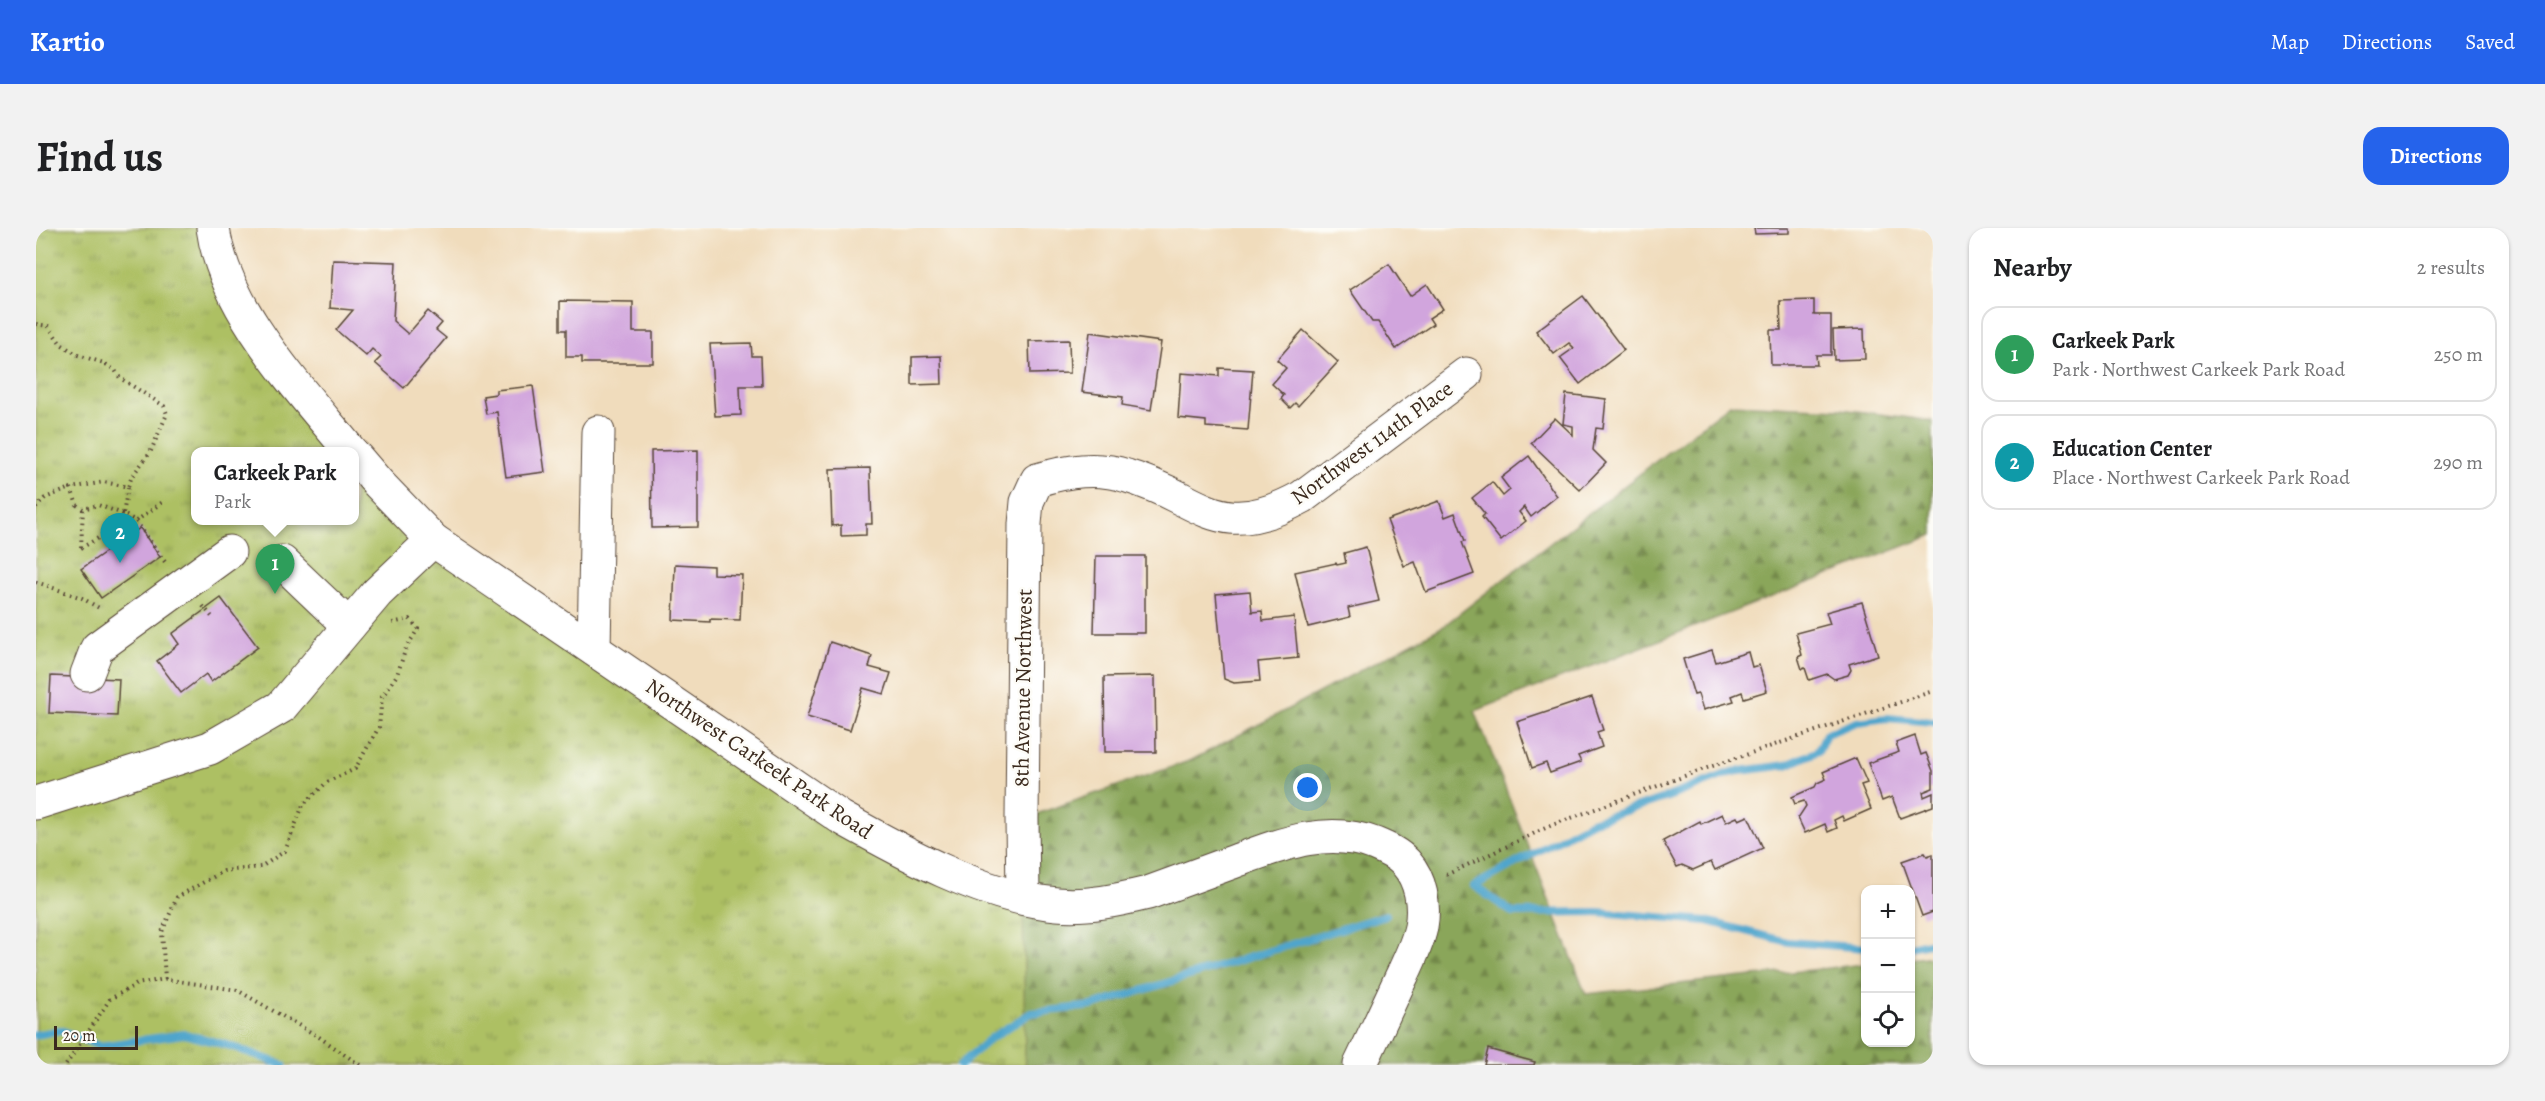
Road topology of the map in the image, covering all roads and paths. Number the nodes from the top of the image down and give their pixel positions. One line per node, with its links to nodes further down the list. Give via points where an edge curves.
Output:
1 (213, 228): 5 (street, via 228,282 246,316)
2 (36, 324): 8 (path, via 48,326 61,344 115,369 120,378 164,406 167,414 150,453)
3 (1466, 374): 7 (street, Northwest 114th Place, via 1302,498 1258,516 1218,515 1144,481 1108,471 1062,472)
4 (598, 432): 23 (street)
5 (347, 447)
6 (359, 461): 15 (street, Northwest Carkeek Park Road)
7 (1037, 480): 28 (street, 8th Avenue Northwest, via 1027,502 1025,524)
8 (128, 487): 9 (path, via 104,482); 13 (path)
9 (71, 488): 11 (path, via 45,498); 12 (path, via 77,506)
10 (164, 501): 14 (path)
11 (36, 508)
12 (83, 509): 13 (path, via 98,506); 14 (path, via 81,548)
13 (123, 514): 14 (path)
14 (134, 520): 18 (path)
15 (433, 540): 22 (street, via 377,593); 23 (street, Northwest Carkeek Park Road)
16 (229, 552): 24 (street, via 97,648)
17 (282, 562): 22 (street)
18 (167, 565)
19 (36, 582): 20 (path)
20 (105, 610)
21 (410, 619): 29 (path, via 418,629 406,648 397,675 382,696 379,727 355,769 327,782 303,805 285,851 261,867 224,871 177,897 162,932)
22 (349, 626): 26 (street, via 281,707 210,748)
23 (594, 648): 28 (street, Northwest Carkeek Park Road, via 840,817 946,871)
24 (87, 674)
25 (1933, 692): 27 (path, via 1552,825)
26 (36, 803)
27 (1420, 888): 28 (street, Northwest Carkeek Park Road, via 1401,857 1357,839 1331,836 1282,844 1127,898 1057,904); 32 (street, Northwest Carkeek Park Road, via 1421,927)
28 (1023, 898)
29 (165, 979): 30 (path, via 137,984 110,999); 31 (path, via 237,990)
30 (68, 1064)
31 (360, 1065)
32 (1360, 1065)

